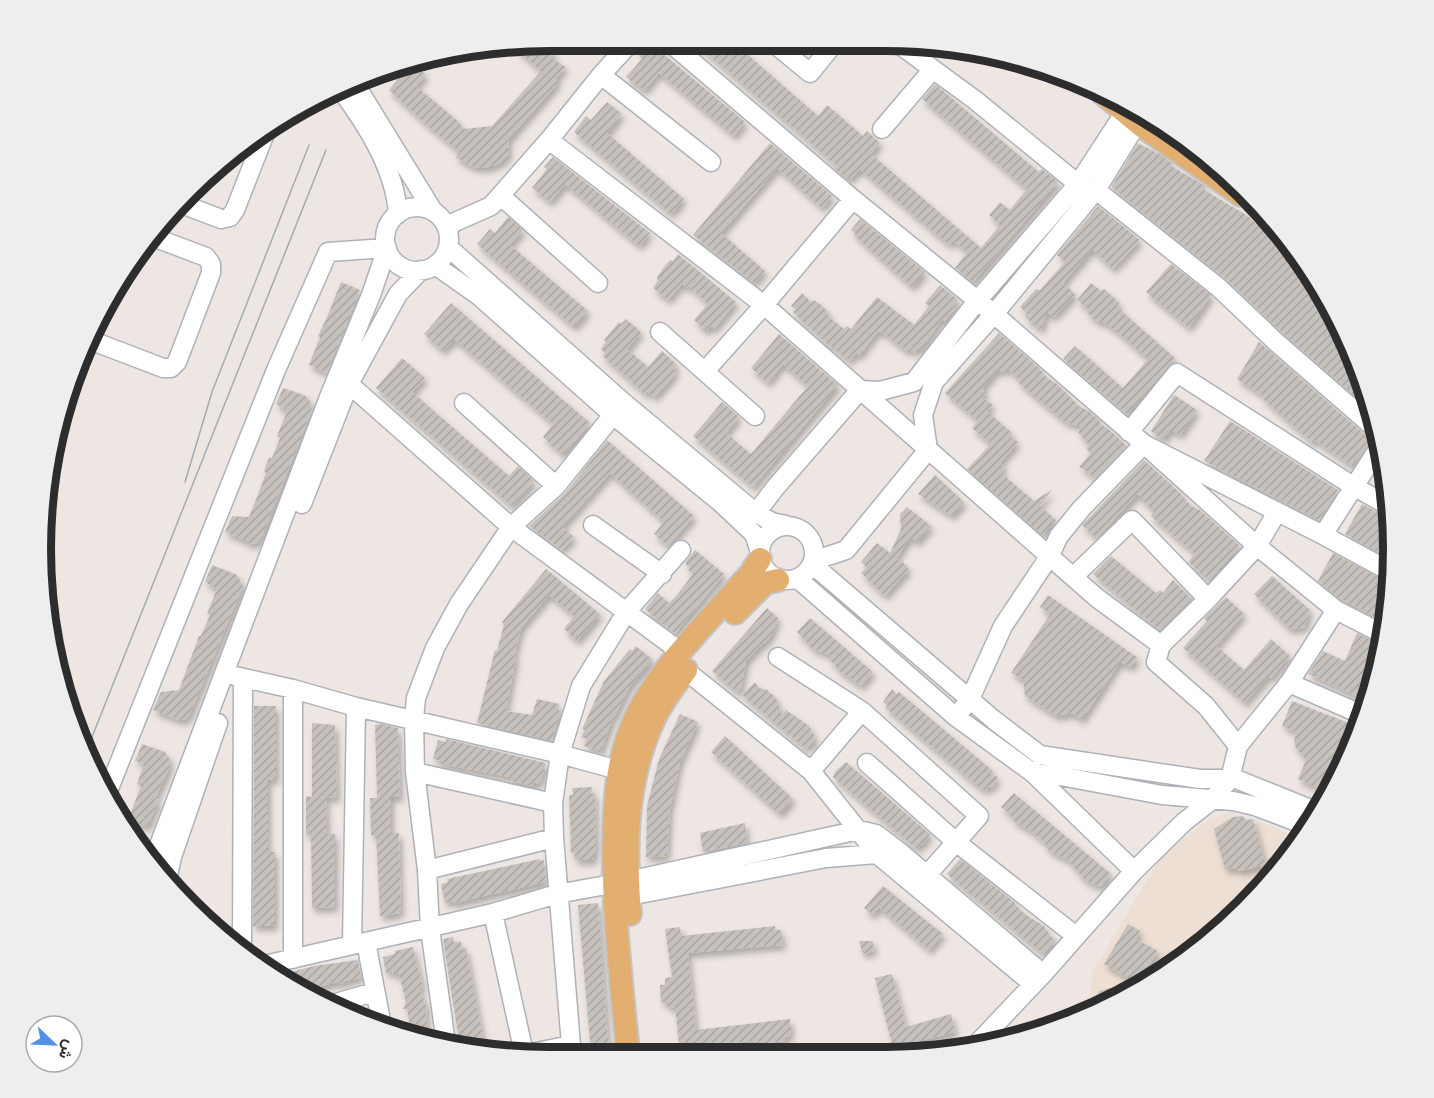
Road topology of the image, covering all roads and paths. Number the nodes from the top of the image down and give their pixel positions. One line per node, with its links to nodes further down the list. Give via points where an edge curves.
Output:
1 (624, 51): 7 (street)
2 (680, 51): 20 (street)
3 (784, 51): 4 (street, via 810,72)
4 (828, 51)
5 (909, 52): 6 (street)
6 (933, 69): 12 (street); 17 (street)
7 (601, 75): 13 (street); 15 (street)
8 (358, 89): 22 (street)
9 (344, 95): 23 (street, via 383,160)
10 (1129, 115): 11 (main road)
11 (1131, 117): 16 (main road); 17 (street); 18 (street)
12 (882, 129)
13 (549, 140): 19 (street); 31 (street)
14 (261, 143): 21 (street, via 230,217 221,219)
15 (711, 162)
16 (1214, 176)
17 (1078, 184): 18 (street); 30 (street)
18 (1096, 190): 32 (street); 41 (street, via 1218,287)
19 (501, 196): 24 (street, via 491,206); 29 (street)
20 (853, 199): 30 (street); 31 (street)
21 (188, 207)
22 (433, 211): 23 (street, via 413,207); 24 (street)
23 (398, 214): 27 (street, via 388,226)
24 (446, 226): 26 (street)
25 (159, 239): 34 (street, via 206,257 212,264 177,362 171,368 163,368)
26 (448, 247): 28 (street, via 441,260); 50 (street)
27 (387, 248): 28 (street, via 400,266 410,270); 89 (street, via 328,252 276,370); 97 (street)
28 (428, 268): 36 (street, via 398,294); 39 (street, via 479,296)
29 (598, 283)
30 (977, 301): 32 (street); 37 (street, via 914,382 880,392)
31 (764, 305): 35 (street); 37 (street)
32 (994, 314): 42 (street); 44 (street, via 934,382 923,415)
33 (660, 332): 35 (street)
34 (96, 342)
35 (705, 371): 40 (street)
36 (349, 384): 53 (street); 71 (street)
37 (860, 390): 44 (street); 50 (street)
38 (464, 403): 46 (street)
39 (613, 415): 46 (street); 57 (street, via 754,534)
40 (755, 416)
41 (1366, 421)
42 (1129, 432): 43 (street); 47 (street, via 1178,373)
43 (1144, 444): 49 (street); 55 (street); 58 (street, via 1081,509)
44 (928, 450): 58 (street); 59 (street, via 846,550)
45 (1374, 456): 47 (street)
46 (556, 486): 53 (street)
47 (1353, 486): 48 (street); 54 (street)
48 (1381, 502)
49 (1277, 512): 54 (street); 55 (street)
50 (756, 513): 52 (street)
51 (593, 525): 61 (street)
52 (786, 525): 57 (street, via 769,532); 59 (street, via 810,537)
53 (511, 527): 66 (street); 79 (street, via 459,604 435,648 416,698)
54 (1323, 535): 60 (street)
55 (1257, 546): 64 (street); 65 (street)
56 (681, 550): 61 (street)
57 (760, 554): 63 (street, via 763,568 770,575); 70 (main road, via 751,573)
58 (1049, 556): 62 (street); 74 (street, via 1003,626)
59 (813, 562): 63 (street, via 807,573); 74 (street)
60 (1382, 567)
61 (662, 574): 66 (street)
62 (1073, 577): 64 (street, via 1132,520); 68 (street)
63 (788, 579): 70 (main road, via 765,583); 78 (street)
64 (1208, 599): 68 (street)
65 (1336, 610): 67 (street); 72 (street)
66 (627, 611): 70 (street); 81 (street, via 581,686)
67 (1376, 630)
68 (1161, 645): 80 (street, via 1156,662 1206,706)
69 (778, 657): 76 (street)
70 (683, 661): 84 (main road, via 651,692 637,716); 85 (street); 103 (main road, via 650,726 637,762 629,802)
71 (239, 677): 73 (street); 99 (street); 108 (street)
72 (1289, 683): 77 (street); 80 (street)
73 (293, 689): 75 (street); 110 (street)
74 (970, 699): 78 (street); 82 (street)
75 (356, 707): 79 (street); 109 (street)
76 (862, 711): 85 (street); 96 (street, via 979,816)
77 (1356, 712)
78 (956, 717): 87 (street)
79 (414, 719): 81 (street); 86 (street)
80 (1238, 746): 88 (street)
81 (560, 754): 84 (street); 91 (street)
82 (1040, 755): 87 (street); 88 (street, via 1200,779)
83 (867, 763): 96 (street)
84 (618, 770): 103 (main road, via 615,796)
85 (811, 771): 94 (street)
86 (415, 772): 91 (street); 100 (street)
87 (1033, 773): 90 (street); 101 (street)
88 (1230, 779): 90 (street); 92 (street)
89 (111, 785)
90 (1212, 800): 93 (street, via 1255,806); 101 (street)
91 (553, 803): 95 (street)
92 (1310, 809)
93 (1301, 823)
94 (860, 830): 98 (street); 102 (street, via 876,834); 103 (street)
95 (554, 838): 100 (street); 104 (street)
96 (956, 842): 102 (street); 107 (street)
97 (155, 853)
98 (877, 854): 103 (street); 112 (street)
99 (169, 870)
100 (426, 870): 106 (street)
101 (1134, 871): 107 (street)
102 (926, 876): 112 (street)
103 (623, 887): 104 (street); 120 (main road); 121 (main road)
104 (557, 894): 105 (street); 119 (street, via 571,1045)
105 (494, 913): 106 (street); 118 (street)
106 (430, 928): 109 (street); 116 (street)
107 (1076, 936): 112 (street)
108 (242, 941)
109 (359, 944): 110 (street); 113 (street)
110 (293, 959): 111 (street)
111 (273, 963)
112 (1038, 979): 117 (street)
113 (374, 992): 114 (street); 115 (street)
114 (341, 1001)
115 (380, 1018)
116 (445, 1035)
117 (984, 1037)
118 (523, 1046)
119 (561, 1047)
120 (627, 1047)
121 (641, 1047)

